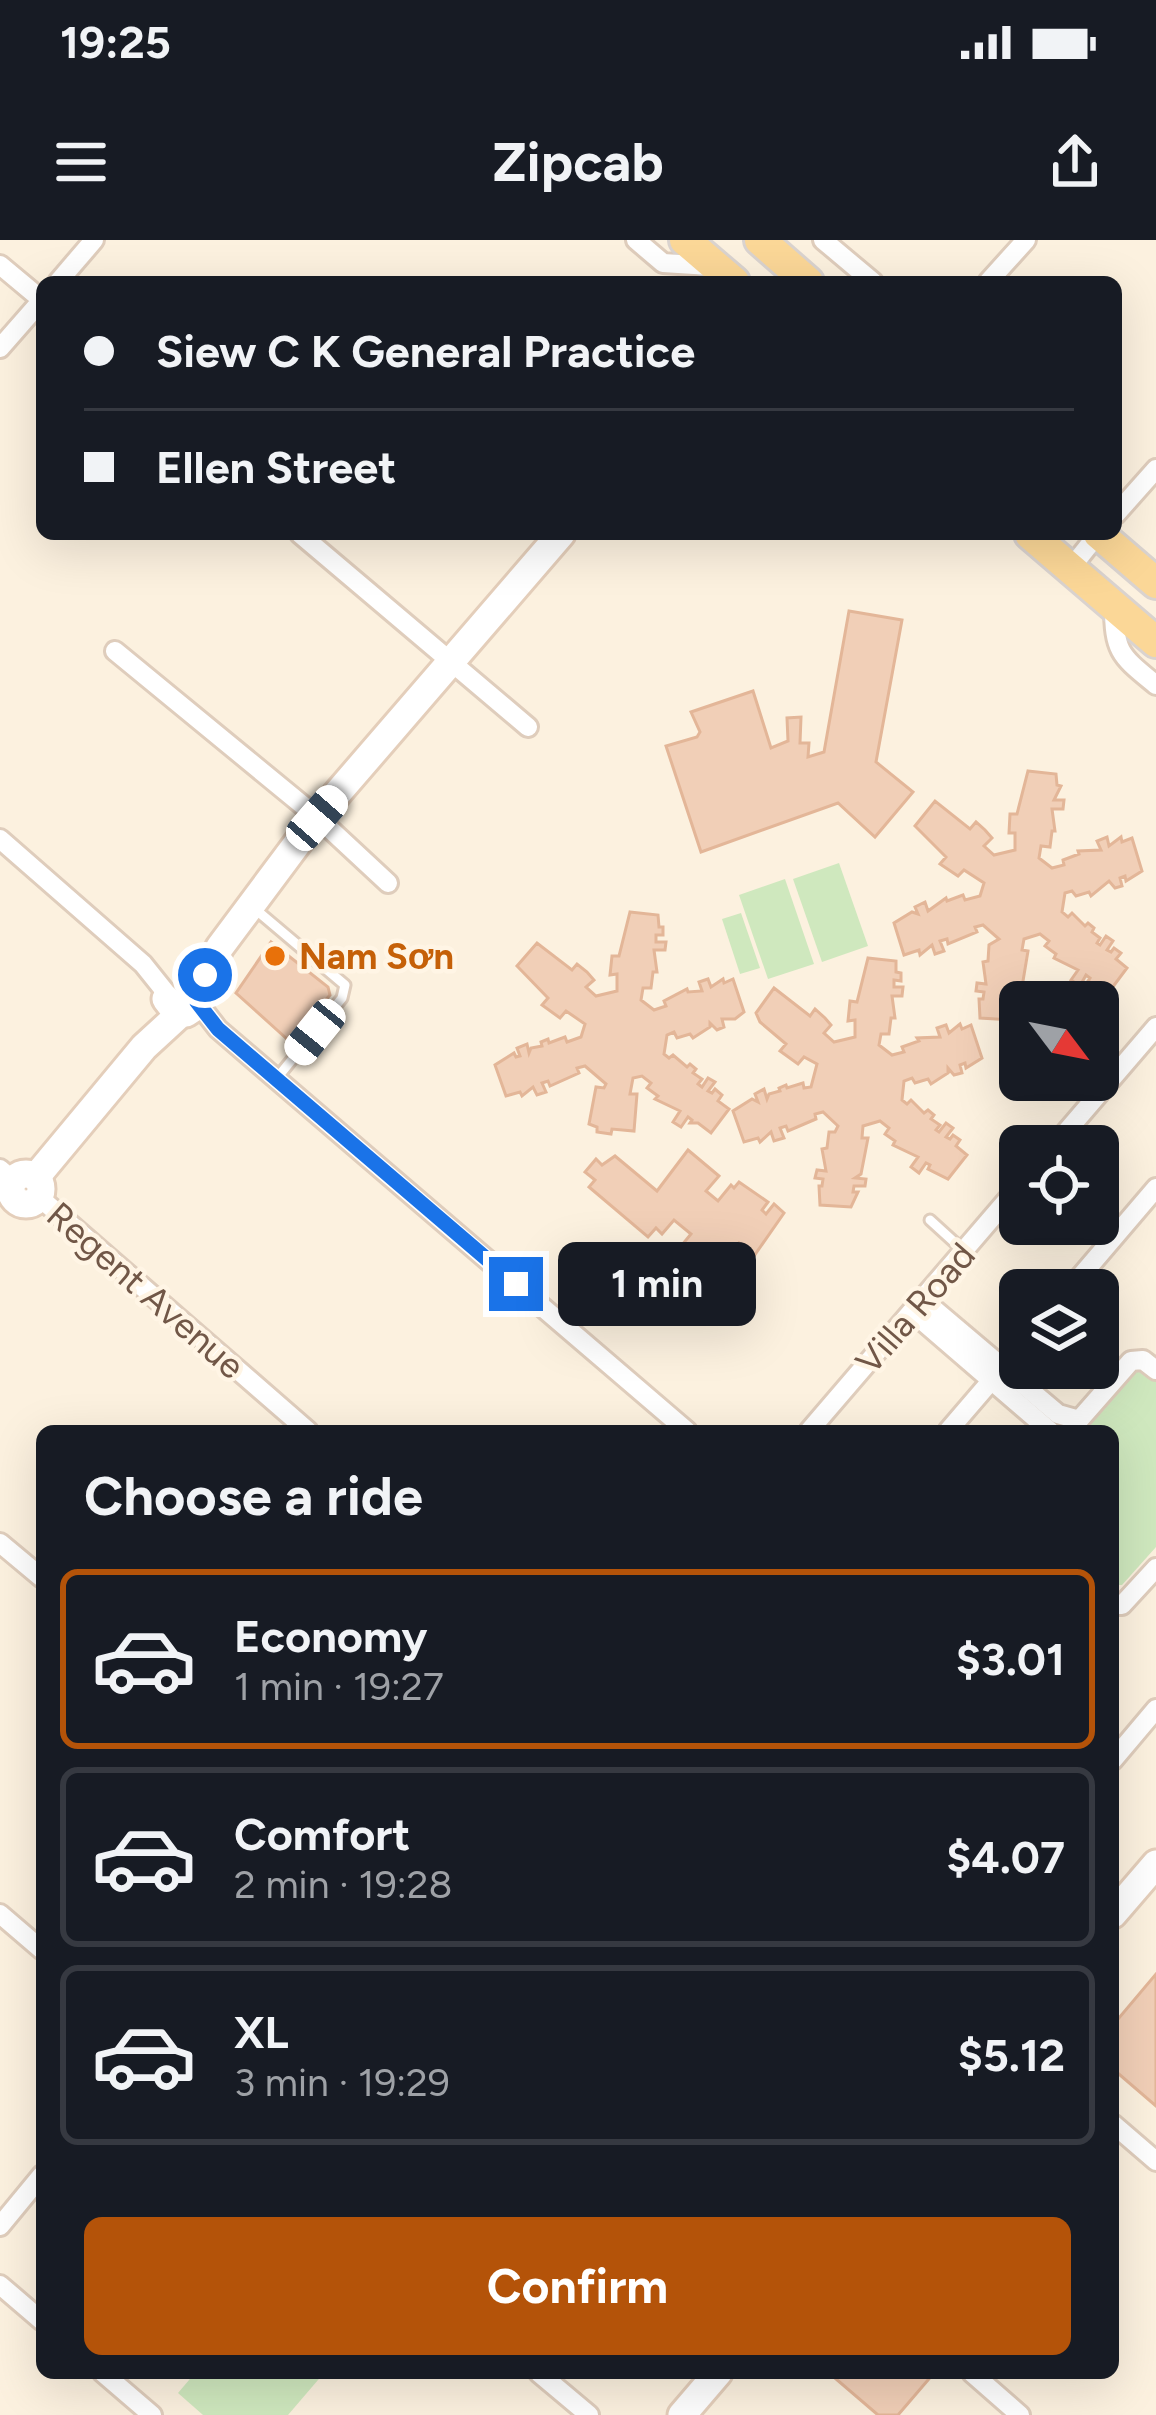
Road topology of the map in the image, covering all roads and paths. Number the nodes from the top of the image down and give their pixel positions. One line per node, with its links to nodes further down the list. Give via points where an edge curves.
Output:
1 (94, 240): 10 (street)
2 (636, 240): 8 (street, via 663,263)
3 (686, 240): 8 (main road)
4 (760, 240): 11 (main road)
5 (823, 240): 9 (street)
6 (1026, 240): 12 (street)
7 (0, 265): 13 (street)
8 (725, 274)
9 (856, 274)
10 (63, 276)
11 (791, 276)
12 (993, 276)
13 (36, 295)
14 (36, 307): 15 (street)
15 (0, 349)
16 (1156, 469): 17 (street)
17 (1122, 507)
18 (307, 540): 28 (street)
19 (556, 540): 28 (street)
20 (1037, 540): 23 (main road)
21 (1094, 540): 23 (street)
22 (1107, 540): 24 (main road)
23 (1070, 569): 25 (main road)
24 (1150, 572)
25 (1114, 606): 26 (main road); 29 (street, via 1121,656)
26 (1156, 642)
27 (115, 651): 31 (street)
28 (451, 661): 30 (street); 31 (street)
29 (1156, 685)
30 (528, 727)
31 (317, 818): 33 (street); 34 (street)
32 (0, 838): 35 (street)
33 (388, 883)
34 (250, 905): 35 (street); 37 (lane, via 345,985)
35 (182, 997): 37 (street); 40 (street)
36 (1156, 1027): 38 (street)
37 (277, 1078): 50 (street)
38 (1072, 1125)
39 (1156, 1188): 44 (street)
40 (17, 1190): 49 (street, Regent Avenue)
41 (999, 1210): 43 (street, Villa Road)
42 (930, 1220): 43 (lane)
43 (964, 1251): 45 (street, Villa Road)
44 (1087, 1269)
45 (917, 1306): 48 (street); 51 (street, Villa Road)
46 (1156, 1370): 54 (street, via 1131,1361)
47 (999, 1372): 48 (street)
48 (997, 1374): 52 (street); 53 (street); 54 (street)
49 (301, 1425)
50 (680, 1425)
51 (814, 1425)
52 (953, 1425)
53 (1044, 1425)
54 (1075, 1425)
55 (0, 1543): 57 (street)
56 (1156, 1568): 58 (street)
57 (36, 1573)
58 (1119, 1605)
59 (1156, 1709): 60 (street)
60 (1119, 1753)
61 (1156, 1864): 62 (street)
62 (1119, 1907)
63 (0, 1914): 64 (street)
64 (36, 1945)
65 (1119, 2129): 66 (street)
66 (1156, 2161)
67 (36, 2182): 68 (street)
68 (0, 2226)
69 (0, 2285): 70 (street)
70 (36, 2316)
71 (110, 2379): 75 (street)
72 (546, 2379): 76 (street)
73 (713, 2379): 77 (street)
74 (979, 2379): 78 (street)
75 (152, 2415)
76 (589, 2415)
77 (682, 2415)
78 (1020, 2415)

